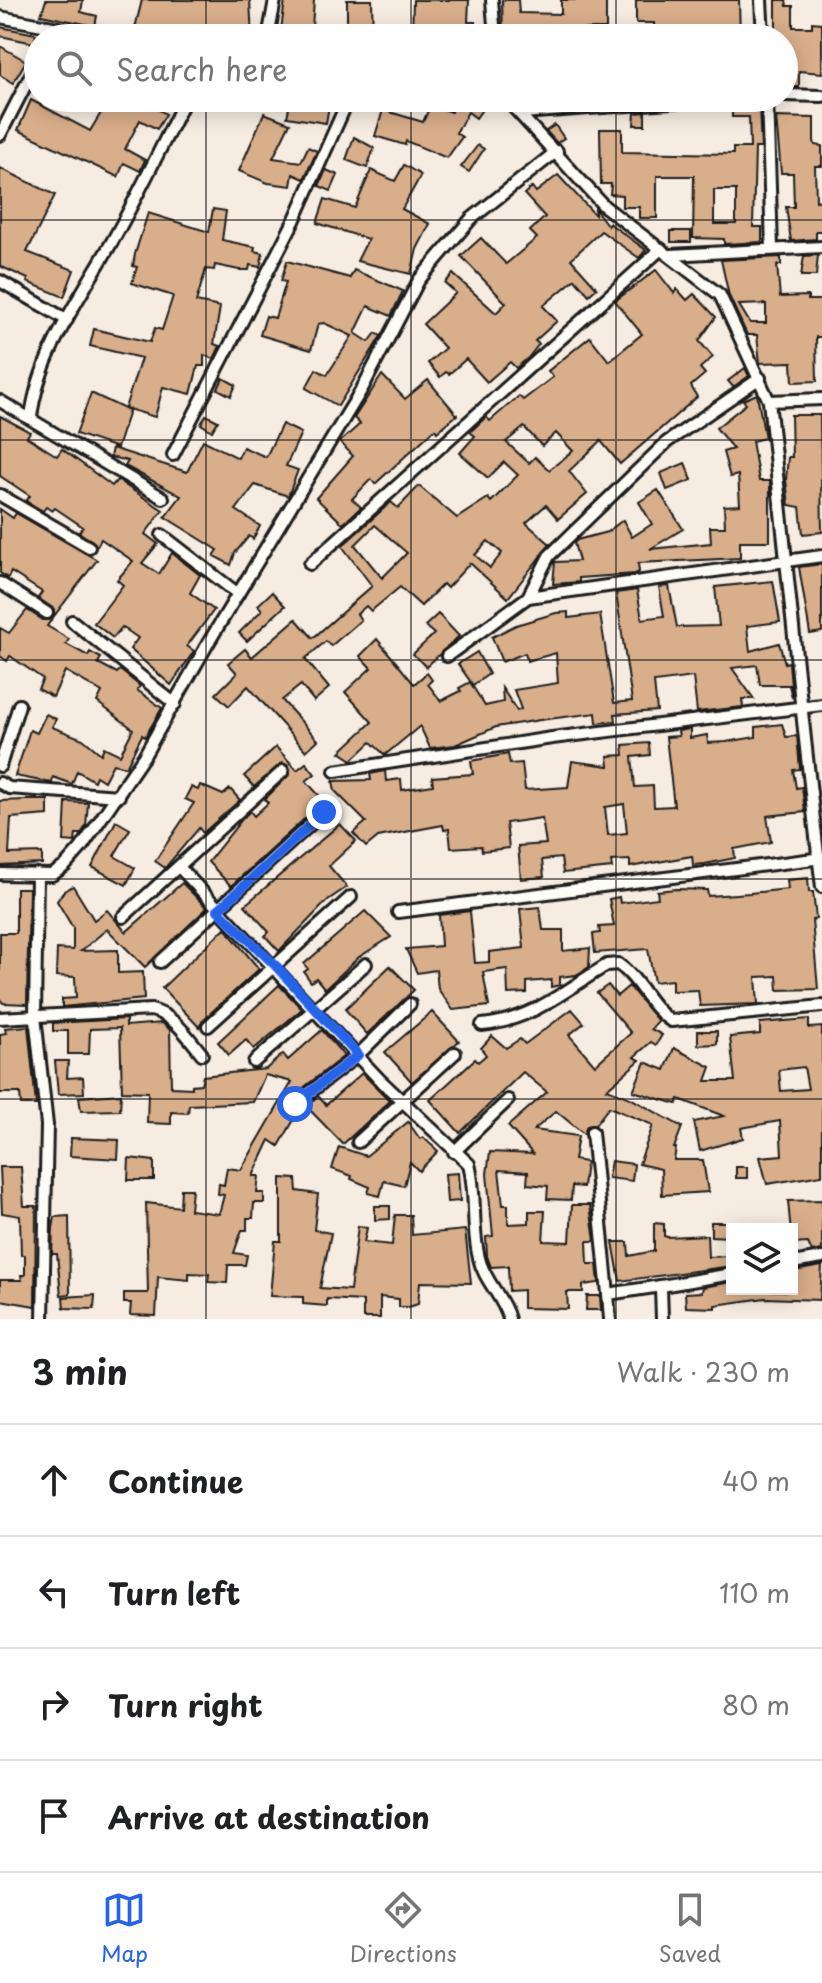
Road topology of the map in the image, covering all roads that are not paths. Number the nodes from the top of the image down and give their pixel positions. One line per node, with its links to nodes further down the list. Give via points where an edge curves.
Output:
1 (275, 0): 6 (street)
2 (492, 0): 7 (street)
3 (761, 0): 8 (street)
4 (0, 17): 5 (street)
5 (24, 24)
6 (271, 24)
7 (494, 24)
8 (762, 24)
9 (24, 88): 17 (street)
10 (798, 95): 11 (street)
11 (822, 96)
12 (179, 112): 23 (street)
13 (343, 112): 29 (street, via 294,221)
14 (535, 112): 16 (street)
15 (767, 112): 20 (street)
16 (522, 113): 18 (street)
17 (0, 135)
18 (557, 151): 21 (street, via 604,206); 38 (street, via 471,219 419,280 362,389)
19 (822, 247): 20 (street)
20 (772, 248): 21 (street)
21 (666, 252): 24 (street, via 720,295); 36 (street)
22 (0, 281): 23 (street)
23 (67, 320): 28 (street, via 34,392)
24 (760, 378): 27 (street); 39 (street, via 667,442 549,556)
25 (822, 399): 27 (street)
26 (0, 401): 28 (street)
27 (769, 401): 35 (street)
28 (31, 417): 31 (street)
29 (173, 455)
30 (0, 495): 33 (street)
31 (163, 498)
32 (162, 535): 38 (street)
33 (89, 547)
34 (822, 556): 35 (street)
35 (789, 560): 39 (street); 46 (street)
36 (310, 564)
37 (0, 583): 40 (street)
38 (238, 594): 43 (street)
39 (528, 597): 42 (street)
40 (47, 613)
41 (72, 621): 43 (street)
42 (447, 656)
43 (175, 704): 51 (street)
44 (19, 705): 47 (street)
45 (822, 705): 46 (street)
46 (801, 707): 49 (street); 53 (street)
47 (0, 766)
48 (283, 771): 54 (street)
49 (335, 771)
50 (0, 783): 51 (street)
51 (119, 796): 56 (street, via 65,866 52,875)
52 (324, 812): 59 (street)
53 (820, 858): 57 (street); 60 (street)
54 (179, 867): 59 (street); 61 (street)
55 (0, 874): 56 (street)
56 (37, 874): 68 (street)
57 (822, 887)
58 (351, 897): 64 (street)
59 (218, 910): 62 (street); 64 (street)
60 (398, 912)
61 (123, 917)
62 (160, 962)
63 (366, 964): 67 (street)
64 (276, 966): 67 (street); 71 (street)
65 (410, 1004): 74 (street)
66 (822, 1006): 70 (street, via 671,1021 618,964 607,965 535,1011 507,1023)
67 (316, 1011): 74 (street); 75 (street)
68 (35, 1016): 69 (street); 73 (street, via 163,1013); 87 (street, via 47,1125)
69 (0, 1018)
70 (482, 1025)
71 (208, 1026)
72 (455, 1053): 77 (street)
73 (202, 1054)
74 (358, 1055): 77 (street); 78 (street)
75 (254, 1062)
76 (508, 1100): 81 (street)
77 (402, 1101): 80 (street); 81 (street)
78 (295, 1104)
79 (592, 1132): 86 (street)
80 (358, 1142)
81 (454, 1152): 88 (street, via 469,1164 478,1253)
82 (822, 1258): 83 (street)
83 (798, 1262)
84 (726, 1275): 85 (street)
85 (661, 1286): 86 (street); 90 (street)
86 (608, 1294): 89 (street)
87 (43, 1319)
88 (509, 1319)
89 (610, 1319)
90 (662, 1319)

